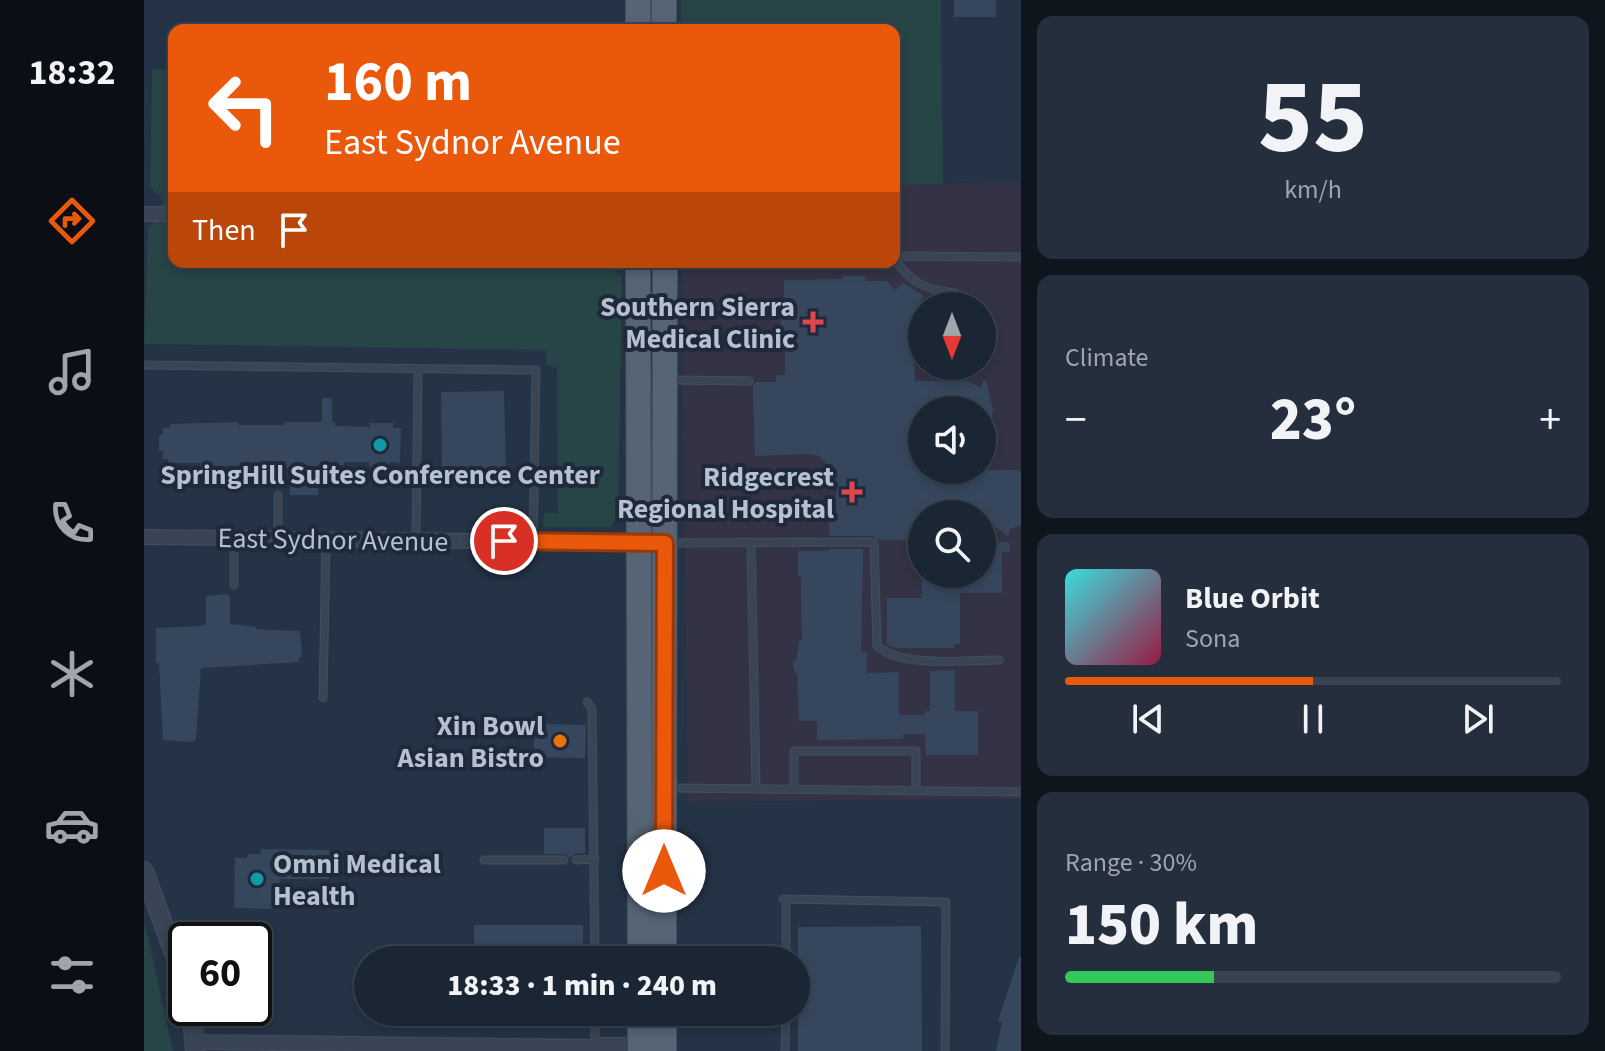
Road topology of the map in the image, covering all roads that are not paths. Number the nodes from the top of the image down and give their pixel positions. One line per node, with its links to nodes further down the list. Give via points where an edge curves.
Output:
1 (638, 0): 3 (main road)
2 (664, 0): 4 (main road)
3 (638, 24)
4 (664, 24)
5 (144, 214): 6 (street)
6 (168, 214)
7 (1021, 257): 8 (lane)
8 (900, 258)
9 (900, 267): 12 (lane, via 928,289)
10 (638, 268): 24 (main road)
11 (665, 268): 15 (main road)
12 (948, 292)
13 (144, 365): 14 (lane)
14 (418, 369): 22 (lane); 23 (lane, via 536,370)
15 (664, 380): 16 (lane); 25 (main road)
16 (749, 381)
17 (278, 495): 20 (lane)
18 (144, 537): 19 (street, East Sydnor Avenue)
19 (234, 538): 20 (street, East Sydnor Avenue); 27 (lane)
20 (278, 538): 21 (street, East Sydnor Avenue)
21 (326, 539): 22 (street, East Sydnor Avenue); 29 (lane)
22 (416, 540): 23 (street, East Sydnor Avenue)
23 (533, 541): 24 (street, East Sydnor Avenue)
24 (640, 543): 25 (street, East Sydnor Avenue); 43 (main road)
25 (665, 543): 26 (lane); 31 (main road)
26 (751, 543): 28 (lane, via 874,542 877,646 887,655 917,660); 32 (lane)
27 (234, 585)
28 (999, 660)
29 (323, 698)
30 (587, 702): 36 (lane, via 592,709)
31 (664, 788): 32 (lane); 44 (main road)
32 (756, 788): 33 (lane)
33 (794, 789): 34 (lane); 34 (lane, via 794,751 916,751)
34 (916, 790): 35 (lane)
35 (1021, 792)
36 (595, 859): 39 (lane); 42 (lane)
37 (484, 860): 38 (lane)
38 (564, 860)
39 (576, 860)
40 (144, 871): 41 (street)
41 (168, 937)
42 (595, 946)
43 (640, 946)
44 (664, 946)
45 (786, 946): 55 (lane, via 784,900 946,902)
46 (193, 1026): 51 (street)
47 (592, 1026): 52 (lane)
48 (643, 1026): 53 (main road)
49 (658, 1026): 53 (main road)
50 (786, 1026): 54 (lane)
51 (195, 1047): 52 (street)
52 (587, 1048): 53 (street)
53 (648, 1050)
54 (785, 1051)
55 (945, 1051)

